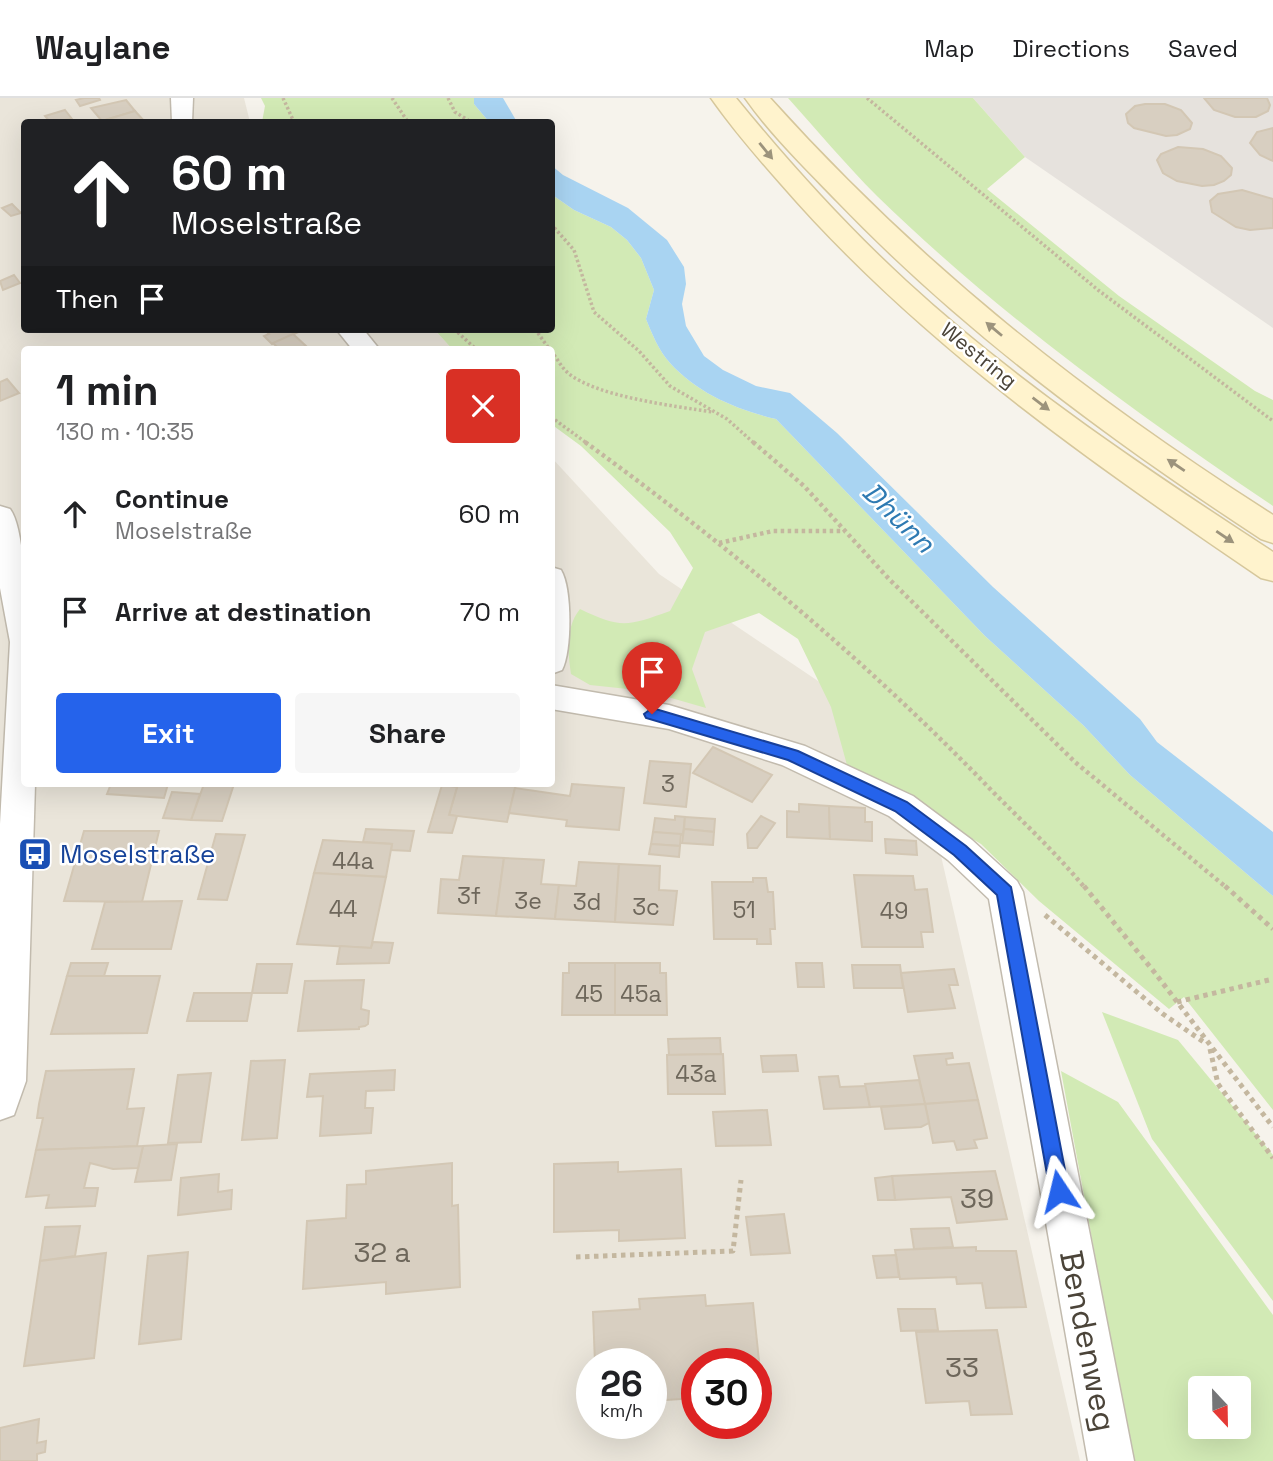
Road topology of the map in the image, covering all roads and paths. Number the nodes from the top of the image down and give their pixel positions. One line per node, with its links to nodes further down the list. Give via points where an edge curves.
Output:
1 (181, 98): 8 (street)
2 (283, 98): 9 (path)
3 (392, 98): 10 (path)
4 (448, 98): 11 (path, via 455,112)
5 (723, 98): 23 (main road, Westring, one-way to 23, via 774,162 850,243 937,322 1083,436)
6 (757, 98): 21 (main road, Westring, one-way to 6, via 1051,376 881,231 804,154)
7 (867, 98): 18 (path, via 1098,290)
8 (182, 119)
9 (293, 119)
10 (406, 119)
11 (466, 119)
12 (555, 229): 16 (path, via 574,250 594,312 670,386)
13 (458, 333): 14 (path)
14 (473, 346)
15 (555, 356): 16 (path, via 568,373 586,383 643,400)
16 (716, 413): 20 (path, via 804,486)
17 (555, 420): 22 (path)
18 (1273, 421)
19 (0, 516): 24 (street)
20 (845, 531): 22 (path, via 773,531); 30 (path, via 1074,762)
21 (1273, 531)
22 (719, 543): 32 (path, via 803,611 934,730 1075,876)
23 (1273, 569)
24 (21, 625)
25 (0, 638): 26 (street)
26 (21, 642)
27 (555, 698): 29 (street, via 669,717 793,755 901,806)
28 (21, 719): 34 (street, via 7,1081)
29 (1005, 892): 33 (path, via 1037,909 1163,1014); 39 (street, Bendenweg)
30 (1273, 929)
31 (1273, 979): 32 (path)
32 (1177, 1002): 33 (path)
33 (1209, 1045): 35 (path); 36 (path, via 1218,1084)
34 (0, 1102)
35 (1273, 1126)
36 (1273, 1158)
37 (741, 1180): 38 (path, via 733,1251)
38 (576, 1257)
39 (1111, 1461)

